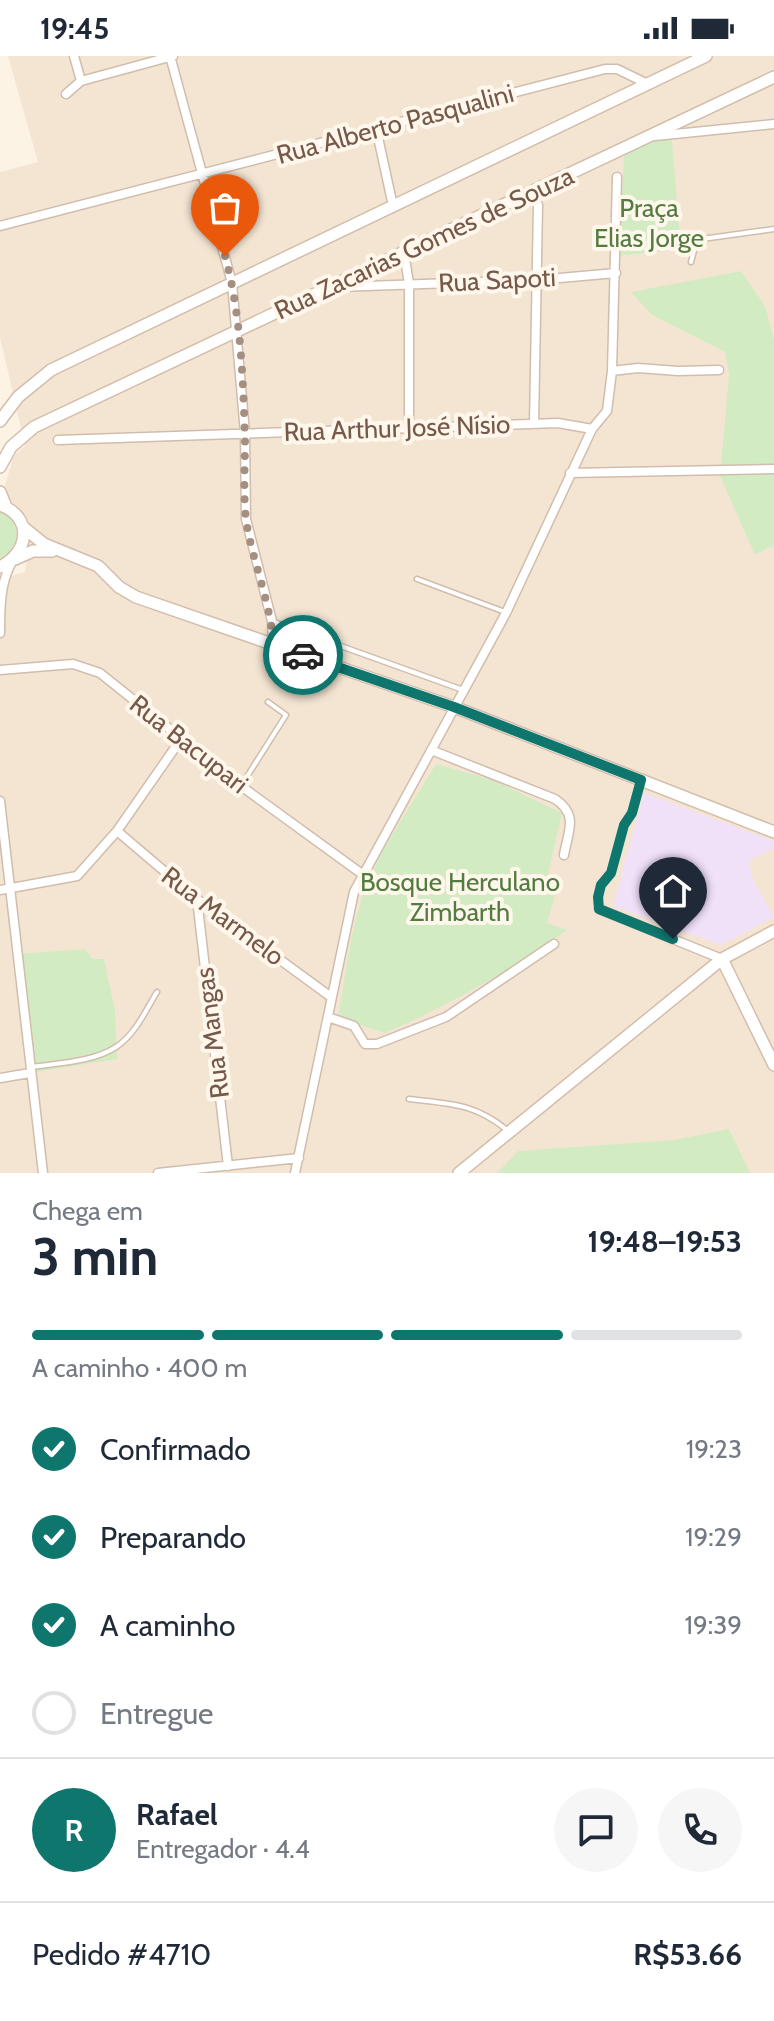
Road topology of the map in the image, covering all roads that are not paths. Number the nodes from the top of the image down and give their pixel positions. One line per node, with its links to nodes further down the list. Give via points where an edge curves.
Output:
1 (74, 56): 5 (street)
2 (171, 56): 5 (street); 13 (street)
3 (706, 56): 6 (main road, Rua Zacarias Gomes de Souza)
4 (774, 77): 8 (main road, Rua Zacarias Gomes de Souza)
5 (81, 81): 7 (street)
6 (648, 84): 10 (street, Rua Alberto Pasqualini, via 605,69); 16 (main road, Rua Zacarias Gomes de Souza)
7 (66, 94)
8 (698, 113): 11 (street, via 700,128); 12 (main road, Rua Zacarias Gomes de Souza)
9 (774, 124): 11 (street)
10 (376, 128): 13 (street, Rua Alberto Pasqualini); 16 (street)
11 (707, 131): 12 (street)
12 (647, 136): 19 (main road, Rua Zacarias Gomes de Souza)
13 (203, 174): 17 (street, Rua Alberto Pasqualini); 23 (street)
14 (617, 177): 21 (street)
15 (538, 205): 22 (street)
16 (393, 206): 23 (main road, Rua Zacarias Gomes de Souza)
17 (0, 226)
18 (774, 229): 20 (lane, via 702,239)
19 (404, 252): 24 (street); 25 (main road, Rua Zacarias Gomes de Souza)
20 (691, 262)
21 (616, 273): 22 (street, Rua Sapoti); 28 (street)
22 (537, 280): 24 (street, Rua Sapoti); 30 (street)
23 (232, 283): 26 (street); 29 (main road, Rua Zacarias Gomes de Souza, via 51,370 18,397)
24 (409, 284): 25 (street, Rua Sapoti); 31 (street)
25 (330, 287): 26 (main road, Rua Zacarias Gomes de Souza)
26 (238, 331): 33 (street); 35 (main road, Rua Zacarias Gomes de Souza, via 34,427 11,447)
27 (719, 370): 28 (street)
28 (612, 371): 32 (street, via 607,411)
29 (0, 421)
30 (534, 424): 31 (street, Rua Arthur José Nísio); 32 (street, Rua Arthur José Nísio)
31 (409, 428): 33 (street, Rua Arthur José Nísio)
32 (592, 429): 37 (street)
33 (245, 433): 34 (street, Rua Arthur José Nísio); 47 (street, via 246,519)
34 (58, 440)
35 (0, 467)
36 (774, 469): 37 (street)
37 (570, 473): 46 (street)
38 (0, 492): 39 (main road)
39 (3, 506): 40 (main road)
40 (23, 527): 41 (main road, via 44,544); 42 (main road, via 23,544)
41 (68, 552): 42 (main road, via 33,551); 49 (main road, via 98,566 136,597)
42 (13, 560): 43 (main road); 45 (street)
43 (0, 567)
44 (417, 579): 46 (lane)
45 (0, 595): 48 (street)
46 (506, 613): 51 (street)
47 (272, 621): 49 (street); 51 (lane)
48 (0, 633)
49 (273, 645): 53 (main road)
50 (0, 670): 54 (street, Rua Bacupari, via 88,667)
51 (463, 690): 53 (street)
52 (268, 702): 57 (lane, via 286,715)
53 (454, 707): 55 (street); 56 (main road)
54 (181, 739): 57 (street, Rua Bacupari); 59 (street)
55 (431, 750): 61 (street, via 566,806 571,818); 62 (street)
56 (641, 780): 60 (main road); 65 (lane, via 611,873 601,885)
57 (241, 786): 62 (street, Rua Bacupari)
58 (0, 801): 63 (street)
59 (117, 831): 63 (street, via 77,876); 64 (street, Rua Marmelo)
60 (774, 832)
61 (564, 855)
62 (362, 874): 70 (street, via 347,916)
63 (5, 889): 73 (street)
64 (197, 899): 70 (street, Rua Marmelo); 78 (street, Rua Mangas)
65 (599, 909): 68 (street)
66 (774, 931): 68 (main road)
67 (554, 944): 71 (street, via 446,1017 377,1044 365,1044 354,1026)
68 (722, 959): 72 (main road); 76 (main road)
69 (157, 992): 73 (lane, via 116,1047)
70 (331, 997): 71 (street)
71 (328, 1017): 77 (street)
72 (774, 1065)
73 (30, 1070): 74 (street); 79 (street)
74 (0, 1078)
75 (409, 1099): 76 (lane, via 465,1106 485,1113)
76 (509, 1132): 82 (main road)
77 (299, 1158): 78 (street); 81 (street)
78 (228, 1166): 80 (street)
79 (43, 1173)
80 (158, 1173)
81 (295, 1173)
82 (459, 1173)

